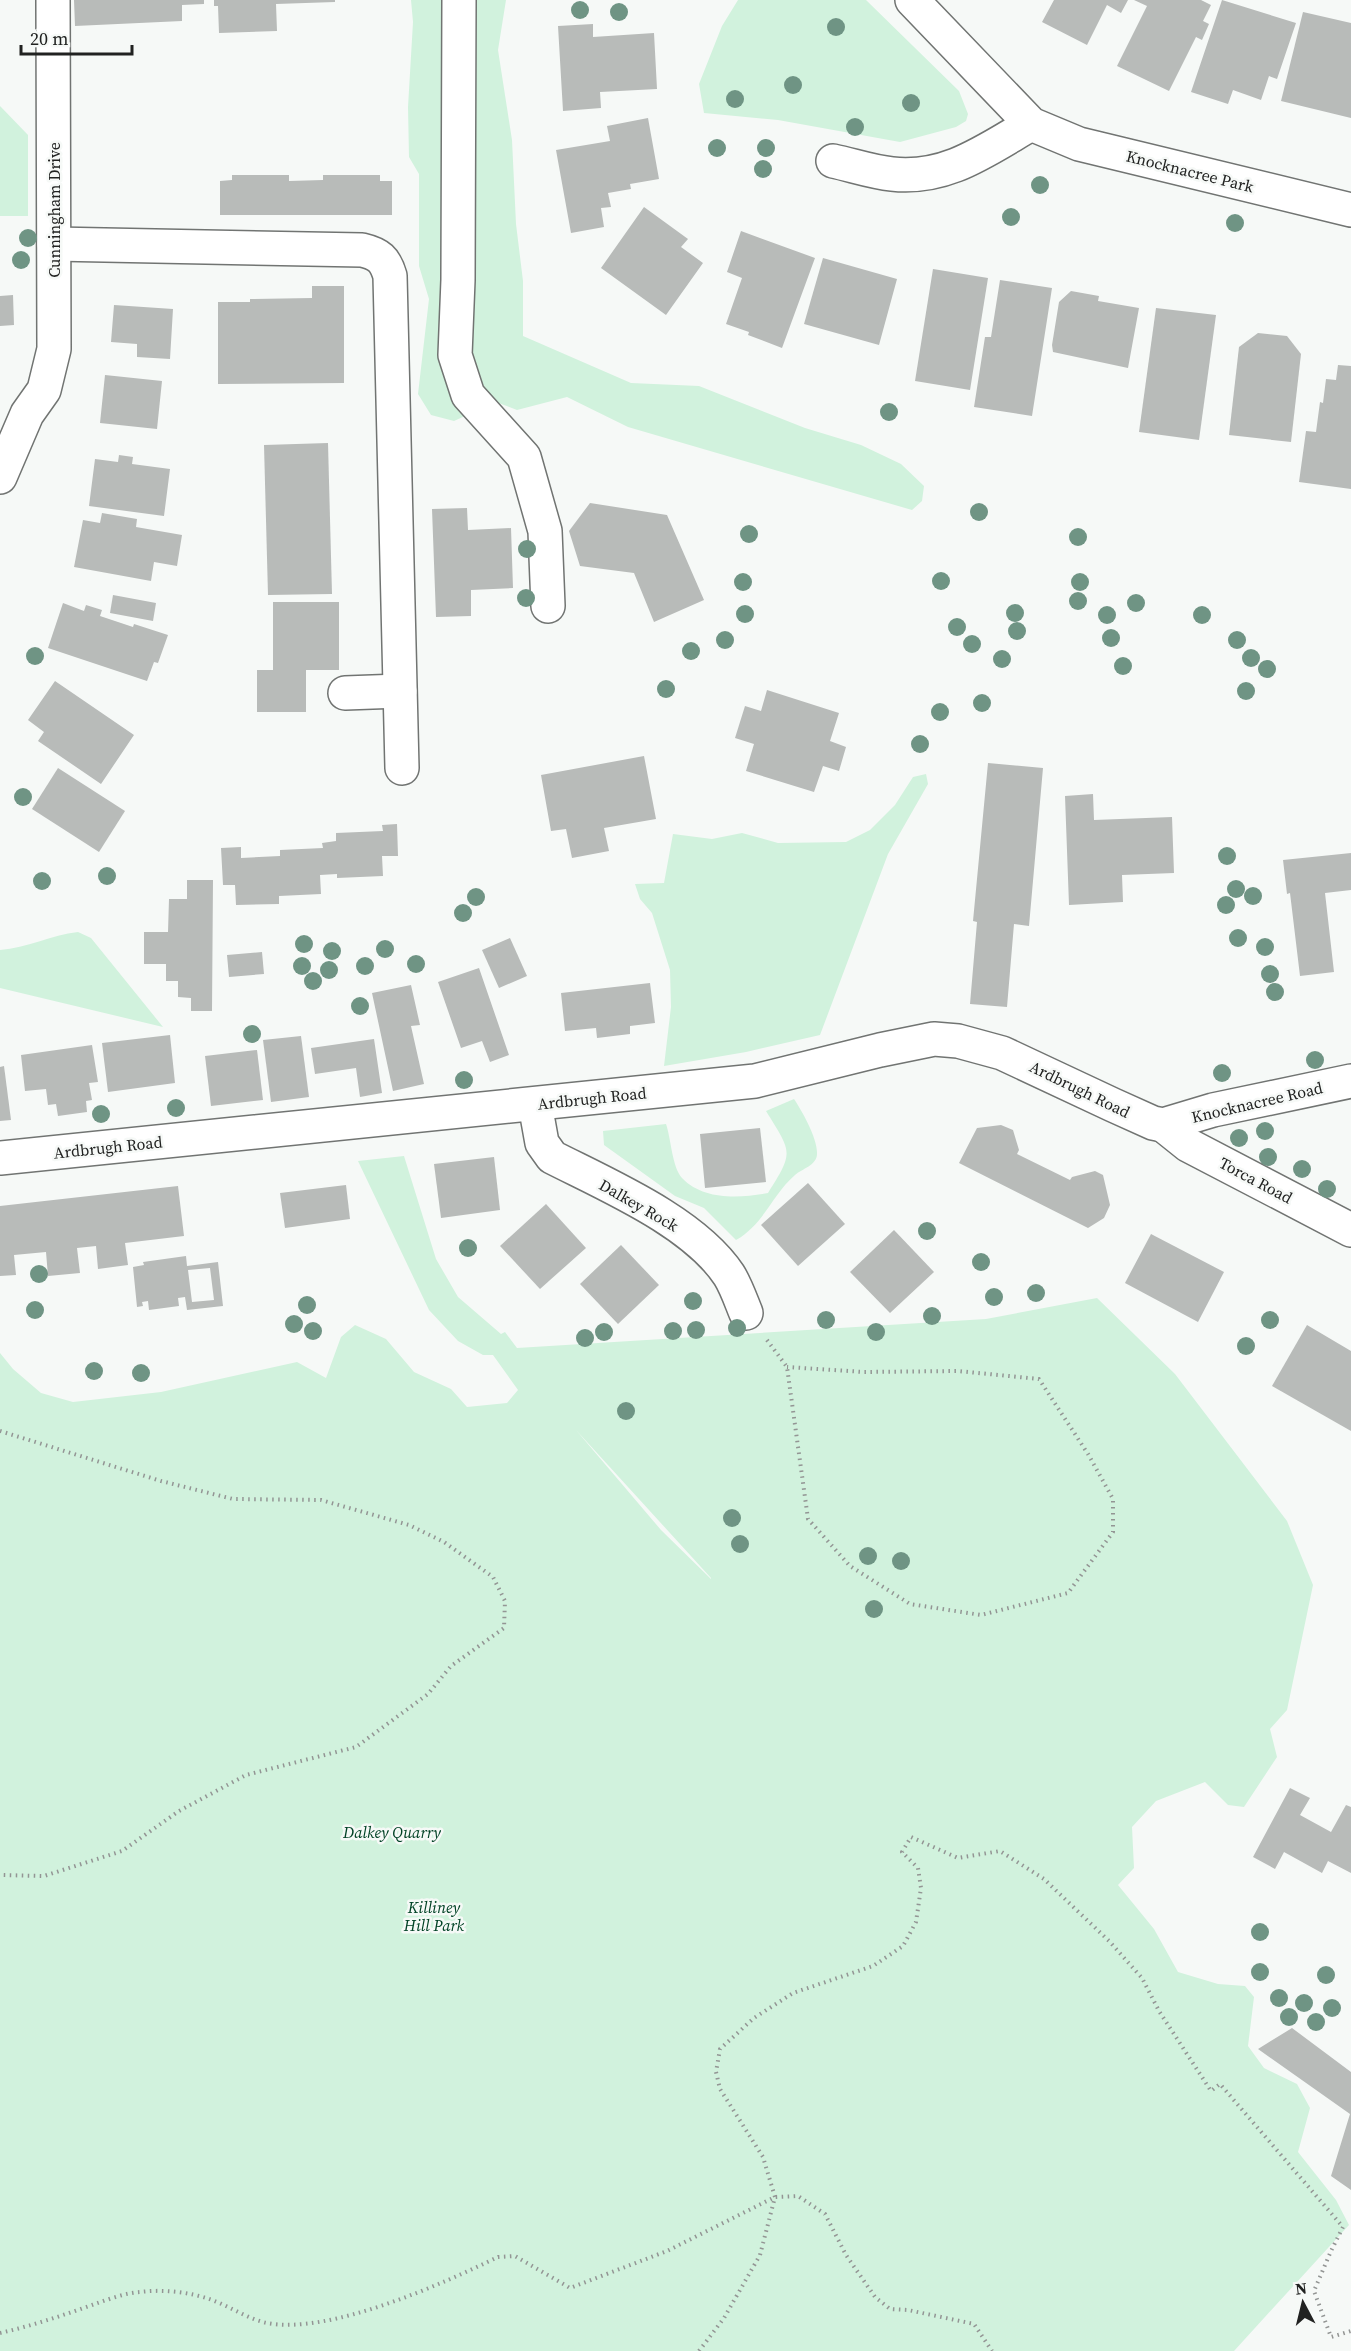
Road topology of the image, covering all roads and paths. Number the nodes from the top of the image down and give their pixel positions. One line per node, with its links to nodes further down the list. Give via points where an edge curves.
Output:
1 (53, 0): 7 (street, Cunningham Drive)
2 (459, 0): 10 (street, via 455,355 468,395 524,457 545,531)
3 (912, 0): 4 (street, Knocknacree Park)
4 (1031, 124): 5 (street, via 964,163 937,172 890,174); 6 (street, Knocknacree Park, via 1079,144)
5 (833, 161)
6 (1351, 210)
7 (54, 244): 8 (street, Cunningham Drive, via 54,349 44,390); 11 (street, via 362,250 376,253 386,262 390,276)
8 (14, 418): 9 (street, Cunningham Drive)
9 (0, 477)
10 (548, 606)
11 (400, 691): 12 (street); 13 (street)
12 (345, 693)
13 (402, 768)
14 (1351, 1081): 16 (street, Knocknacree Road, via 1213,1110)
15 (535, 1104): 16 (street, Ardbrugh Road, via 755,1081 880,1050 945,1039 1002,1053); 17 (street, Ardbrugh Road); 19 (street, Dalkey Rock, via 542,1143 552,1157 665,1218 699,1243 730,1276)
16 (1163, 1125): 18 (street, Torca Road, via 1188,1145)
17 (0, 1158)
18 (1351, 1230)
19 (746, 1313): 20 (path)
20 (787, 1367): 20 (path, via 808,1519 850,1566 910,1604 981,1615 1068,1593 1113,1532 1113,1499 1039,1379 958,1371 864,1372)
21 (0, 1431): 22 (path, via 232,1499 321,1500 409,1525 444,1542 493,1577 505,1601 504,1628 451,1666 428,1694 356,1747 246,1774 179,1811 122,1851 45,1876)
22 (0, 1875)
23 (775, 2197): 24 (path, via 763,2157 720,2089 716,2072 720,2049 754,2018 793,1993 873,1966 903,1946 916,1922 921,1888 918,1868 902,1852 912,1837 958,1858 1000,1851 1044,1879 1116,1948 1142,1978 1210,2091 1220,2084 1343,2227 1314,2290 1331,2337); 25 (path, via 667,2251 570,2288 515,2256 507,2256 389,2303 315,2321 266,2322 183,2292 138,2292); 26 (path, via 760,2255 724,2318); 27 (path, via 798,2196 825,2214 851,2263 875,2297 890,2308 974,2324)
24 (1351, 2331)
25 (0, 2333)
26 (699, 2351)
27 (992, 2351)

